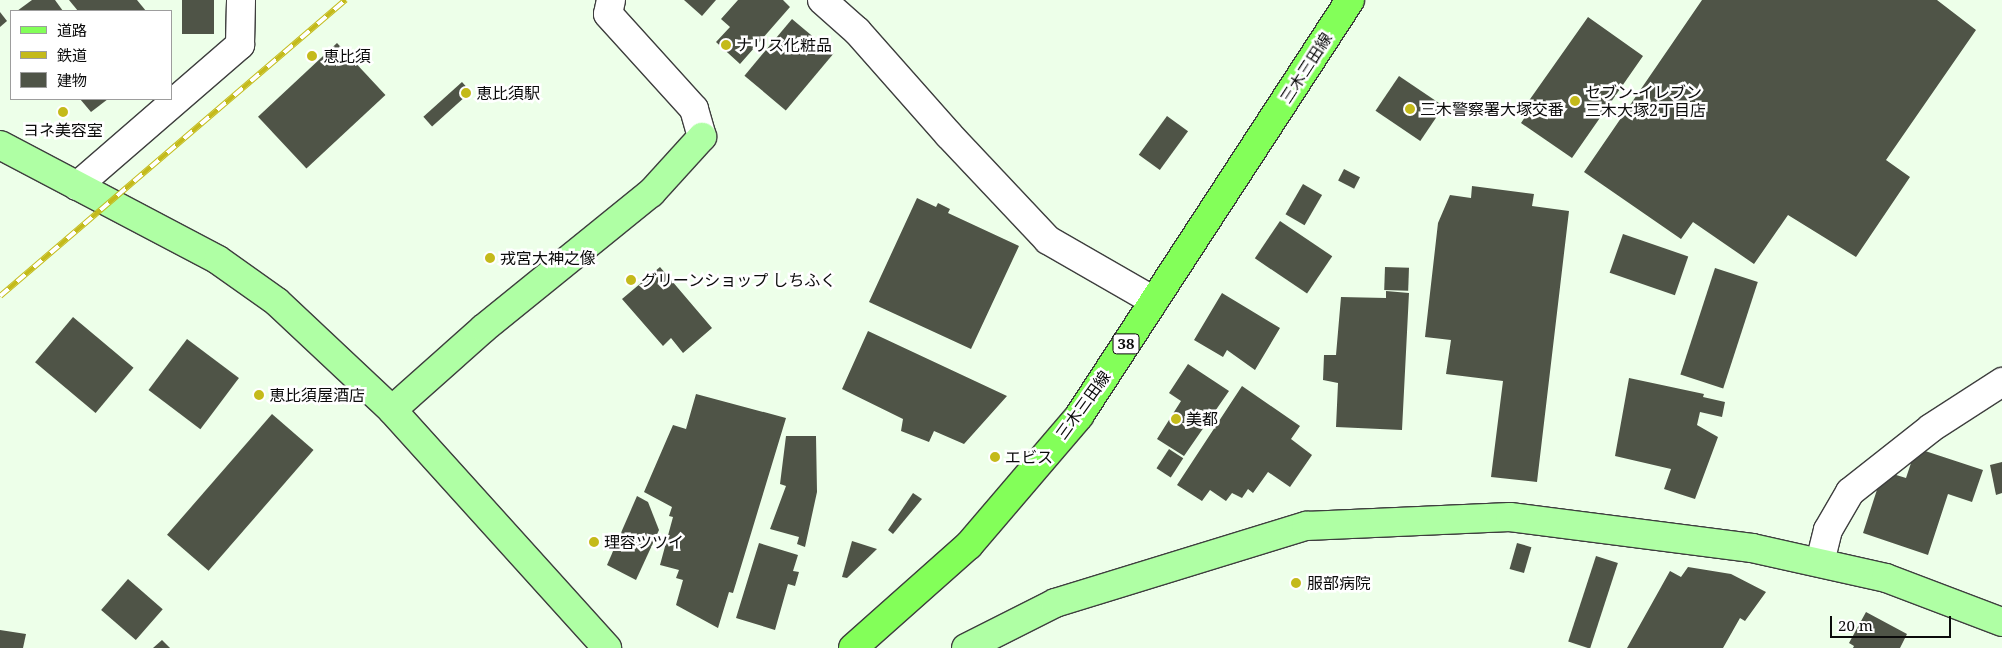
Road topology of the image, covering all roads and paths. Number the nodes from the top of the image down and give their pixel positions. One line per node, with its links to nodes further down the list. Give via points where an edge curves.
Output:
1 (241, 0): 6 (street, via 240,45)
2 (611, 0): 9 (street, via 608,14 694,109 702,137 651,192 484,328)
3 (822, 0): 7 (street, via 857,31 1048,240)
4 (1350, 0): 7 (main road, 三木三田線 / 38)
5 (0, 146): 6 (street)
6 (77, 186): 9 (street, via 226,265 277,302)
7 (1154, 301): 13 (main road, 三木三田線 / 38, via 1079,416 969,545)
8 (2002, 382): 10 (street, via 1931,428 1850,492 1828,530)
9 (392, 410): 12 (street)
10 (1820, 562): 11 (street, via 1886,578); 14 (street, via 1752,548 1510,517 1306,526 1055,603)
11 (2002, 622)
12 (607, 648)
13 (853, 648)
14 (966, 648)

